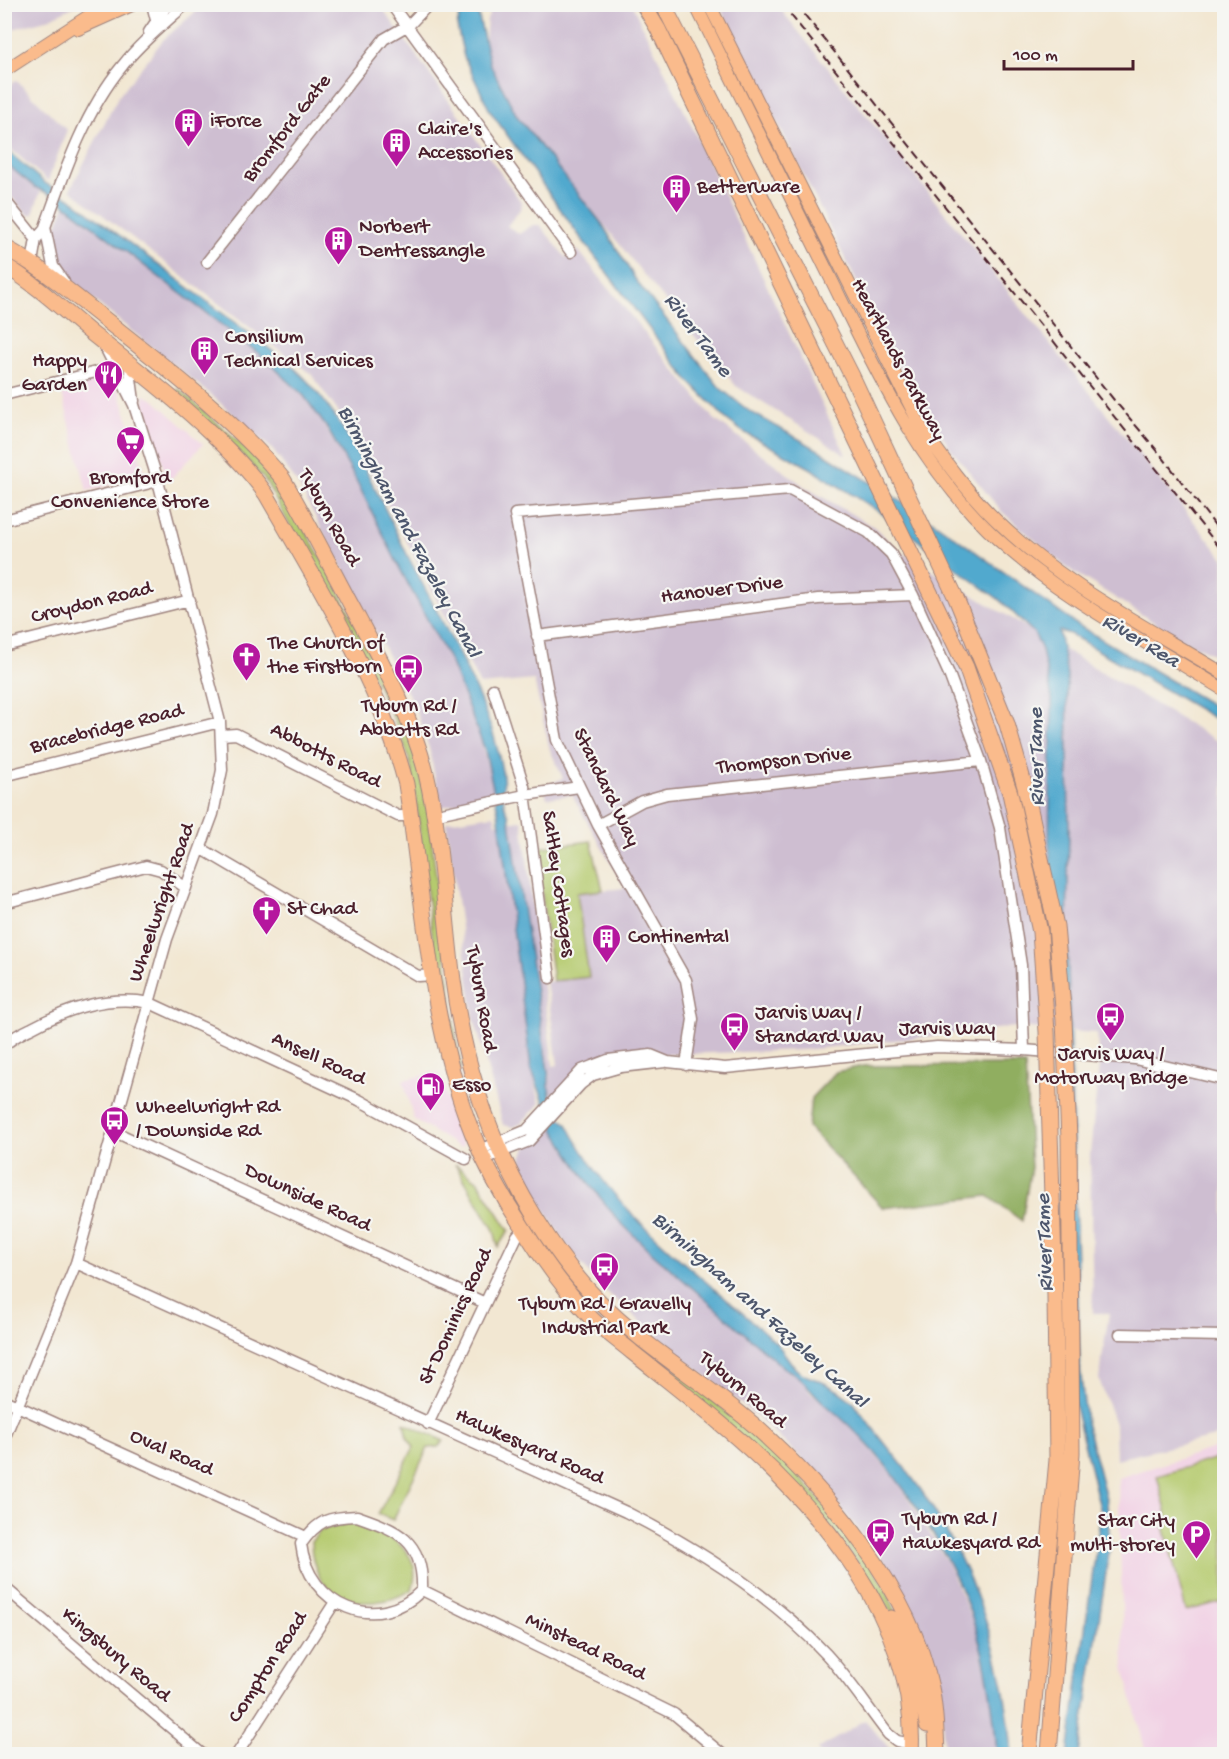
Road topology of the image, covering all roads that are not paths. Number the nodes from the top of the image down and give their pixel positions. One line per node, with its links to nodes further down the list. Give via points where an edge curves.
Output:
1 (107, 4): 14 (main road)
2 (134, 4): 14 (main road)
3 (152, 4): 12 (street)
4 (168, 4): 12 (street)
5 (186, 4): 15 (street)
6 (391, 4): 13 (street)
7 (429, 4): 13 (street, Bromford Gate)
8 (643, 4): 89 (highway, bridge, via 906,538 966,668 1010,793 1040,932 1055,1296 1057,1460)
9 (663, 4): 90 (highway, bridge, via 852,376 956,598 1007,724 1026,787 1056,926 1069,1139 1072,1453)
10 (695, 4): 40 (main road, Heartlands Parkway, via 892,400 936,471 962,503 1017,556 1078,600)
11 (709, 4): 38 (main road, Heartlands Parkway, via 921,427 947,464 996,521 1051,566)
12 (156, 20): 15 (street)
13 (405, 25): 21 (street); 22 (street, Bromford Gate, via 384,39)
14 (61, 36): 16 (main road)
15 (144, 40): 18 (street, via 121,66 89,117)
16 (8, 64)
17 (4, 199): 19 (street)
18 (45, 227): 19 (street); 25 (street, via 53,266)
19 (36, 239): 23 (street)
20 (4, 248): 23 (highway, Tyburn Road)
21 (571, 252)
22 (207, 262)
23 (32, 263): 25 (highway, Tyburn Road); 26 (highway, via 35,276 80,316)
24 (4, 265): 26 (highway, Tyburn Road)
25 (81, 301): 27 (highway, via 125,346); 47 (highway, Tyburn Road, via 181,382 266,458 283,479 399,693 417,742)
26 (97, 337): 27 (highway, Tyburn Road)
27 (122, 365): 28 (highway, Tyburn Road); 29 (street, Wheelwright Road); 30 (street); 31 (street, Wheelwright Road)
28 (152, 383): 29 (street); 48 (highway, Tyburn Road, via 249,470 266,494 378,701 398,751)
29 (134, 390): 31 (street, Wheelwright Road)
30 (4, 395)
31 (134, 405): 32 (street, Wheelwright Road)
32 (158, 481): 33 (street); 35 (street, Wheelwright Road)
33 (4, 520)
34 (913, 595): 36 (street, Hanover Drive, via 795,602); 36 (street, Standard Way, via 891,554 868,532 790,490 515,514); 43 (street, via 949,674)
35 (190, 600): 37 (street, Croydon Road); 41 (street, Wheelwright Road)
36 (537, 636): 45 (street, Standard Way, via 557,740)
37 (4, 646)
38 (1224, 674)
39 (493, 689): 46 (street, Saltley Cottages)
40 (1224, 690)
41 (220, 722): 42 (street, Wheelwright Road); 44 (street, Bracebridge Road)
42 (222, 735): 48 (street, Abbotts Road, via 236,734 398,816); 50 (street, Wheelwright Road, via 218,795)
43 (981, 761): 49 (street, Thompson Drive, via 667,794 642,801); 57 (street, via 1000,828 1022,964)
44 (4, 776)
45 (579, 787): 46 (street); 49 (street, Standard Way)
46 (525, 795): 47 (street, Saltley Cottages); 54 (street, Saltley Cottages)
47 (433, 815): 60 (highway, Tyburn Road, via 453,982)
48 (411, 816): 53 (highway, Tyburn Road)
49 (598, 825): 58 (street, Standard Way, via 686,980 693,1019)
50 (202, 849): 51 (street, Wheelwright Road); 53 (street, via 418,976)
51 (186, 888): 52 (street, via 161,870 146,866); 55 (street, Wheelwright Road)
52 (4, 903)
53 (433, 975): 66 (highway, Tyburn Road, via 450,1059)
54 (550, 978)
55 (150, 1003): 56 (street, Ansell Road, via 113,1000 69,1010); 62 (street, Wheelwright Road); 67 (street, Ansell Road, via 359,1100)
56 (4, 1046)
57 (1024, 1050): 58 (street, Jarvis Way, via 937,1047 725,1068); 59 (street, Jarvis Way, via 1135,1059)
58 (686, 1065): 61 (street, Jarvis Way, via 668,1062 621,1067 593,1075 562,1097)
59 (1224, 1080)
60 (484, 1116): 63 (street, via 498,1129); 65 (highway, Tyburn Road)
61 (539, 1126): 63 (street, Jarvis Way); 64 (street)
62 (113, 1131): 70 (street, Wheelwright Road); 71 (street, Downside Road)
63 (515, 1135): 65 (street, Jarvis Way)
64 (529, 1141): 65 (street); 68 (street)
65 (498, 1148): 66 (street); 68 (highway, Tyburn Road)
66 (482, 1154): 69 (highway, Tyburn Road)
67 (466, 1159)
68 (508, 1169): 88 (highway, Tyburn Road, via 563,1259 597,1300 754,1426 798,1468 864,1548 893,1590 924,1662 935,1714)
69 (523, 1229): 71 (street, St Dominics Road); 79 (highway, Tyburn Road, via 594,1320 777,1475)
70 (76, 1263): 75 (street, Wheelwright Road); 76 (street, Hawkesyard Road)
71 (485, 1303): 76 (street, St Dominics Road)
72 (1120, 1334): 73 (street)
73 (1224, 1336)
74 (4, 1400): 75 (street, Oval Road)
75 (19, 1406): 77 (street, Wheelwright Road); 78 (street, Oval Road)
76 (428, 1424): 83 (street, Hawkesyard Road, via 626,1512 712,1559 825,1653 888,1734)
77 (4, 1439)
78 (306, 1537): 81 (street, via 320,1523 338,1517 357,1516 392,1528 411,1546 423,1580); 82 (street, via 301,1544 306,1569 321,1591)
79 (865, 1584): 83 (highway, Tyburn Road, via 891,1637 908,1707); 87 (highway, via 897,1625 909,1650 918,1676)
80 (4, 1587): 84 (street, Kingsbury Road)
81 (422, 1590): 82 (street, via 405,1604 378,1612); 86 (street, Minstead Road, via 674,1714)
82 (335, 1602): 85 (street, Compton Road)
83 (911, 1749)
84 (202, 1755)
85 (237, 1755)
86 (722, 1755)
87 (929, 1755)
88 (937, 1755)
89 (1029, 1755)
90 (1049, 1755)

